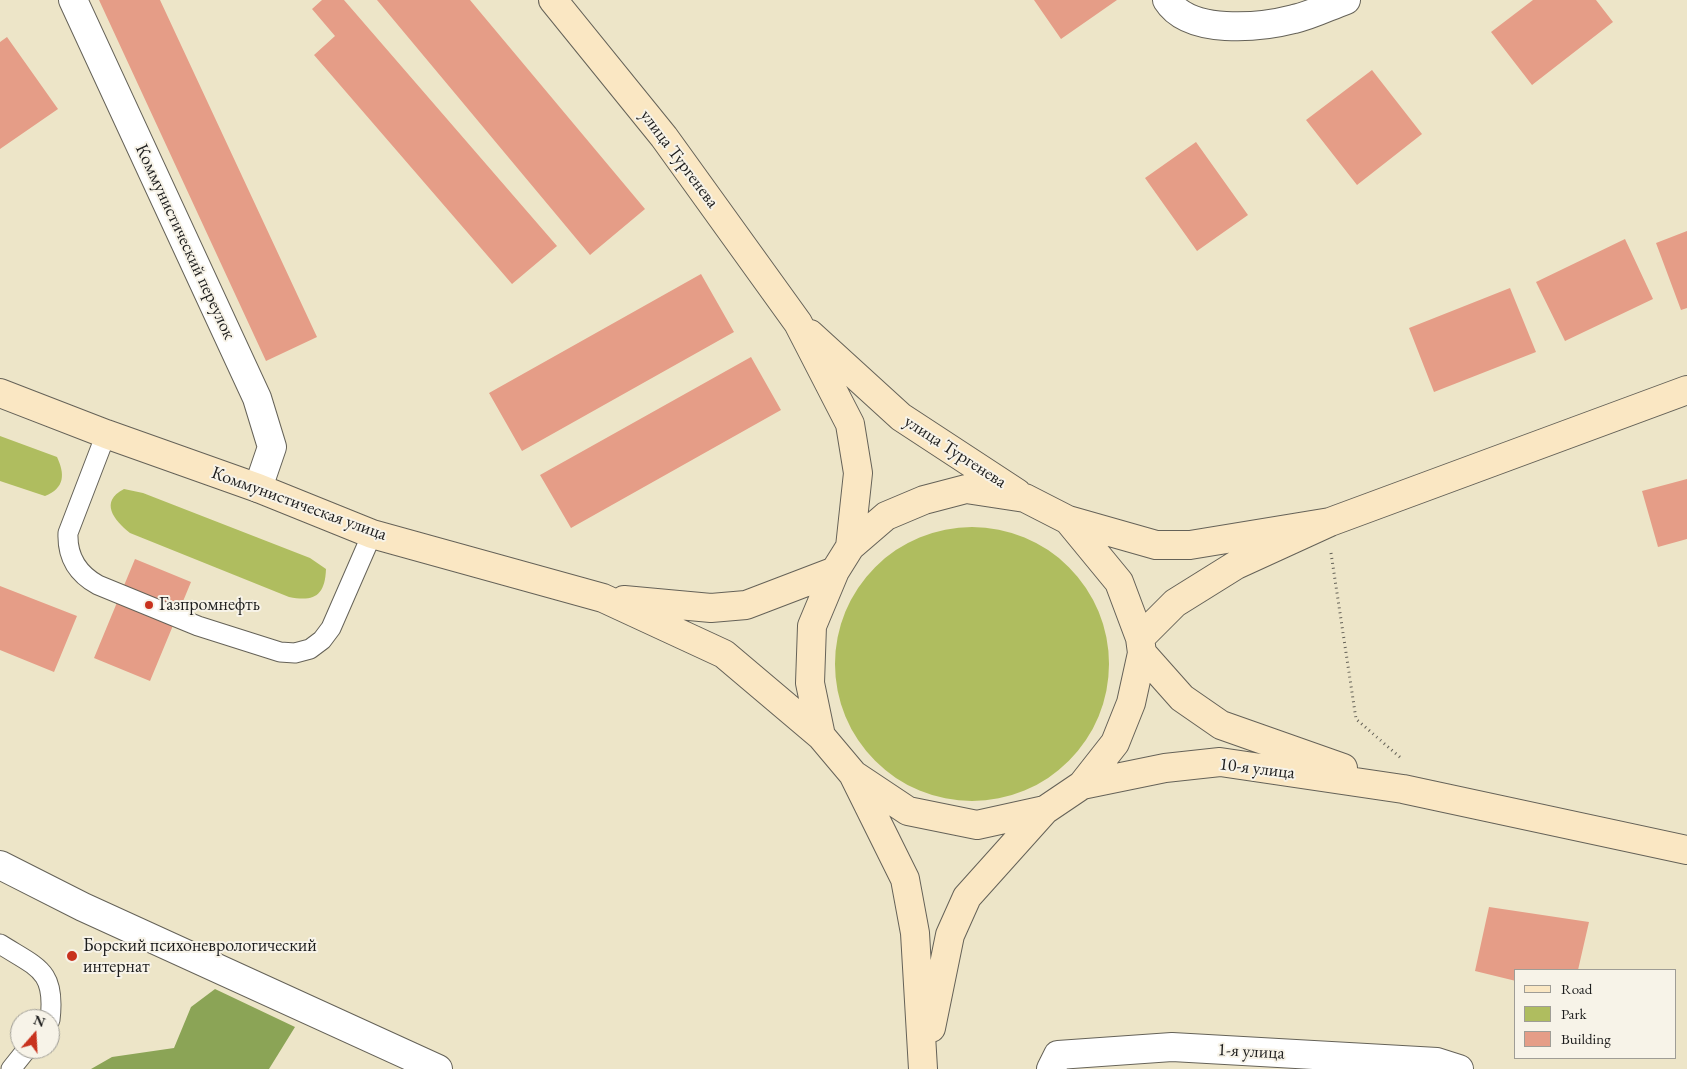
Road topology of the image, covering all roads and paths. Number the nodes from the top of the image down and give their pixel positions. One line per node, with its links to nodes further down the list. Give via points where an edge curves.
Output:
1 (73, 0): 9 (street, Коммунистический переулок, via 257,398 272,447)
2 (553, 0): 5 (street, улица Тургенева, via 664,136)
3 (1167, 0): 4 (street, via 1173,10 1200,23 1222,26 1295,19)
4 (1346, 0)
5 (798, 323): 10 (street, улица Тургенева, via 901,417); 14 (street, улица Тургенева, via 850,424 858,472)
6 (1687, 390): 12 (street)
7 (0, 393): 8 (street, Коммунистическая улица)
8 (106, 434): 9 (street, Коммунистическая улица); 13 (lane, via 68,533 74,564 88,580 198,626 280,652 310,649 331,628)
9 (258, 488): 13 (street, Коммунистическая улица)
10 (1025, 498): 11 (street); 14 (street, via 966,489 924,500 886,516)
11 (1068, 520): 12 (street, via 1156,545 1190,545); 17 (street, via 1119,582)
12 (1330, 522): 17 (street, via 1236,565 1175,603); 21 (path, via 1331,564 1356,719 1409,764)
13 (372, 534): 16 (street, Коммунистическая улица)
14 (850, 547): 15 (street)
15 (835, 571): 16 (street, Коммунистическая улица, via 746,605 711,608); 18 (street, via 812,626 810,683)
16 (603, 598): 18 (street, Коммунистическая улица, via 724,654)
17 (1141, 645): 20 (street, via 1132,703 1115,744); 21 (street, 10-я улица, via 1182,698 1221,725)
18 (821, 736): 19 (street, Коммунистическая улица)
19 (852, 774): 22 (street, via 908,811 977,824); 29 (street, via 905,879 915,933)
20 (1082, 785): 21 (street, 10-я улица, via 1165,768 1220,762); 22 (street)
21 (1403, 789): 23 (street, 10-я улица)
22 (1045, 810): 29 (street, via 967,897 950,935)
23 (1687, 850)
24 (0, 865): 28 (street, via 83,907)
25 (0, 944): 26 (lane, via 39,968 52,990)
26 (51, 1009)
27 (18, 1059): 30 (lane)
28 (428, 1067)
29 (923, 1068)
30 (10, 1069)
31 (1050, 1069): 32 (street, 1-я улица, via 1058,1054 1172,1047 1437,1062)
32 (1459, 1069)

